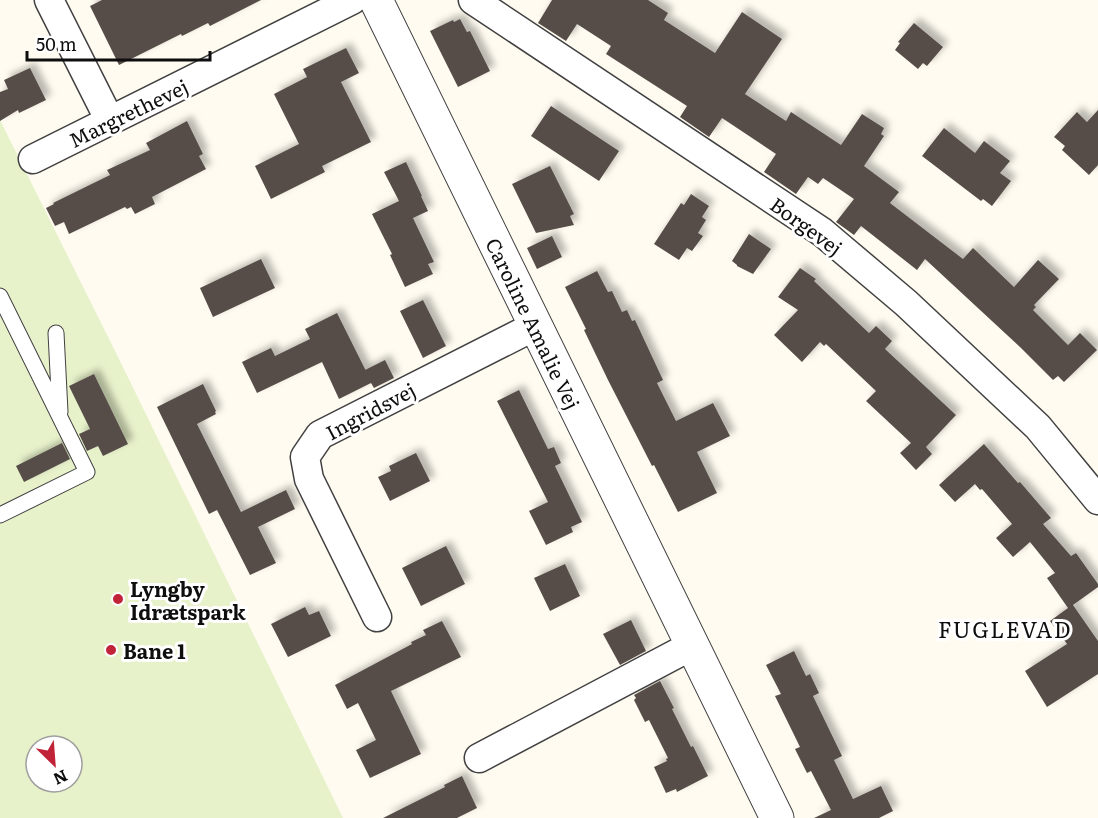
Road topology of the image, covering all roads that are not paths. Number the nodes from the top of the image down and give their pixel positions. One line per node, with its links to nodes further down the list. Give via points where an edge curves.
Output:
1 (49, 0): 5 (street)
2 (352, 0): 5 (street, Margrethevej)
3 (376, 0): 8 (street, Caroline Amalie Vej)
4 (473, 0): 11 (street, Borgevej, via 822,232 906,303 1038,427)
5 (110, 121): 6 (street, Margrethevej)
6 (33, 159)
7 (0, 296): 10 (lane)
8 (535, 326): 13 (street, Ingridsvej, via 320,435 305,457 309,479); 14 (street, Caroline Amalie Vej)
9 (56, 333): 10 (lane)
10 (60, 418): 12 (lane, via 87,472)
11 (1098, 500)
12 (0, 515)
13 (376, 617)
14 (693, 645): 15 (street); 16 (street, Caroline Amalie Vej)
15 (479, 758)
16 (777, 818)

